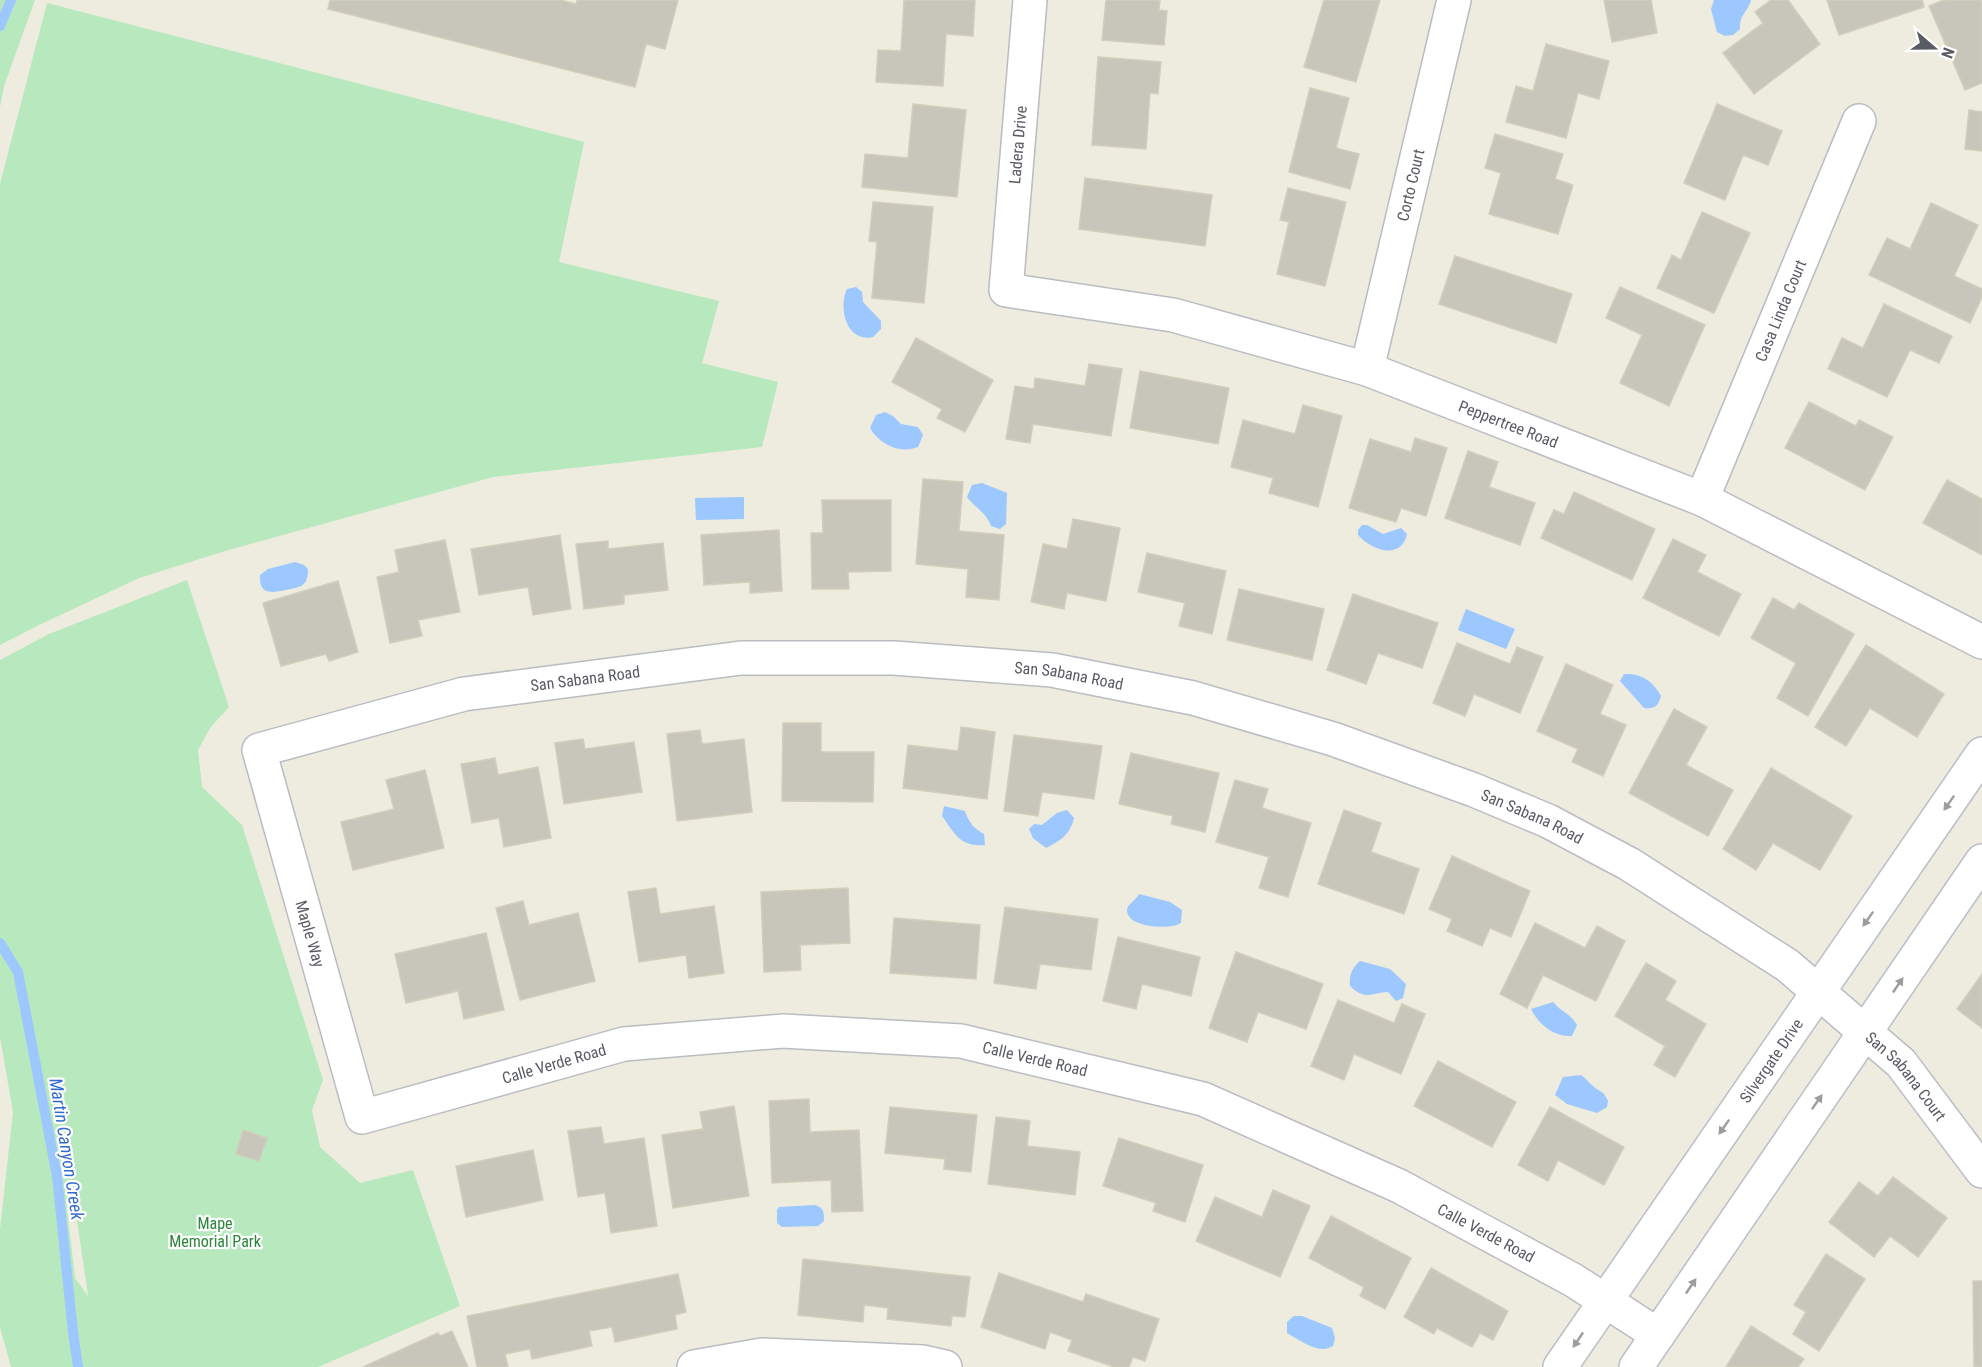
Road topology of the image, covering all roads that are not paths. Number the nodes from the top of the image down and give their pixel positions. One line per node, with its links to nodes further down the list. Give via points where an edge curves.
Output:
1 (1030, 0): 4 (street, Ladera Drive)
2 (1454, 0): 5 (street, Corto Court)
3 (1859, 121): 6 (street, Casa Linda Court)
4 (1006, 290): 5 (street, Peppertree Road, via 1173,315)
5 (1367, 369): 6 (street, Peppertree Road)
6 (1702, 499): 7 (street, Peppertree Road)
7 (1982, 642)
8 (259, 750): 11 (street, San Sabana Road, via 464,694 741,658 894,658 1052,670 1193,698 1333,739 1548,820 1639,870 1787,966); 13 (street, Maple Way)
9 (1982, 754): 11 (street, Silvergate Drive, one-way to 11)
10 (1982, 861): 12 (street, one-way to 10)
11 (1817, 993): 12 (street, San Sabana Court); 15 (street, Silvergate Drive, one-way to 15)
12 (1865, 1033): 14 (street, San Sabana Court, via 1901,1063); 16 (street, one-way to 12)
13 (362, 1118): 15 (street, Calle Verde Road, via 624,1044 783,1031 961,1041 1203,1099 1399,1186)
14 (1982, 1171)
15 (1605, 1300): 16 (street, Calle Verde Road); 19 (street, Silvergate Drive, one-way to 19)
16 (1658, 1335): 20 (street)
17 (694, 1367): 18 (street, via 762,1355 923,1362)
18 (945, 1367)
19 (1560, 1367)
20 (1636, 1367)

